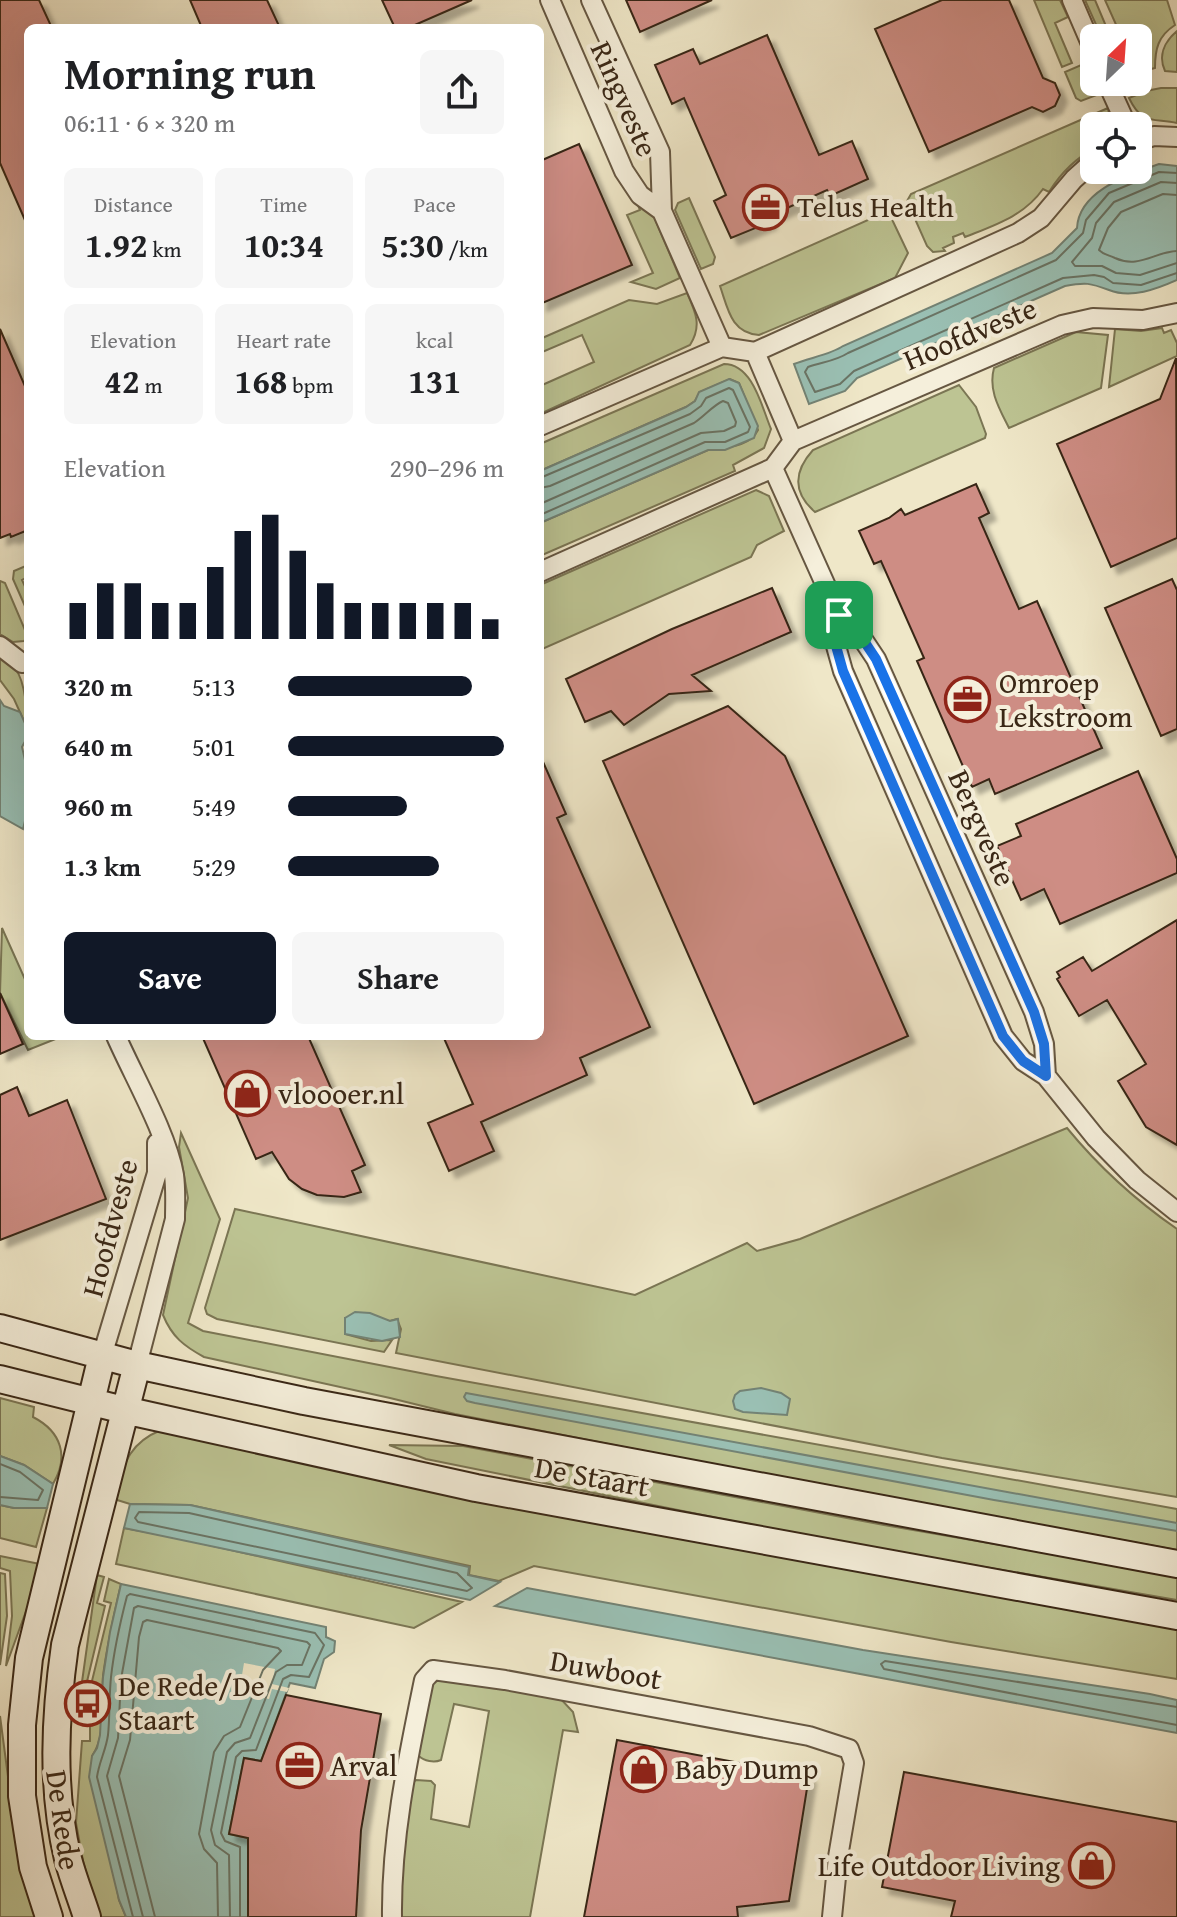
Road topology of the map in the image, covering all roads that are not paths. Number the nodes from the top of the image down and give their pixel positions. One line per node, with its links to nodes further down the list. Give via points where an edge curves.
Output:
1 (550, 0): 8 (street, Ringveste, via 624,171 640,195)
2 (591, 0): 8 (street, Ringveste, via 660,152)
3 (1072, 0): 4 (street)
4 (1082, 24)
5 (1152, 137): 6 (street)
6 (1177, 137)
7 (1080, 174): 11 (street, via 1041,218 1018,233)
8 (662, 211): 10 (street, Ringveste)
9 (1177, 313): 13 (street, Hoofdveste, via 1062,325)
10 (722, 347): 11 (street); 12 (street)
11 (755, 352): 13 (street)
12 (544, 424)
13 (793, 441): 14 (street)
14 (773, 468): 15 (street); 16 (street, Bergveste)
15 (544, 570)
16 (839, 615): 20 (street, Bergveste, via 876,659 1034,1012); 20 (street, Bergveste, via 836,646 843,671 1003,1036 1023,1061)
17 (0, 646): 18 (street)
18 (24, 664)
19 (118, 1040): 21 (street, Hoofdveste)
20 (1046, 1076): 22 (street, Bergveste, via 1106,1149)
21 (151, 1113): 24 (street, Hoofdveste, via 157,1173); 25 (street, Hoofdveste, via 174,1175 175,1219)
22 (1177, 1212)
23 (0, 1328): 24 (main road, De Staart)
24 (102, 1356): 25 (main road, De Staart); 27 (main road, De Rede)
25 (137, 1365): 28 (main road, De Rede); 29 (main road, De Staart)
26 (0, 1379): 27 (main road, De Staart)
27 (90, 1402): 28 (main road, De Staart); 31 (main road, De Rede, via 29,1658 22,1725 22,1796 33,1867)
28 (124, 1410): 30 (main road, De Staart, via 476,1488); 32 (main road, De Rede, via 65,1645 56,1730 68,1858)
29 (1177, 1564)
30 (1177, 1616)
31 (49, 1917)
32 (87, 1917)
33 (392, 1917): 34 (street, Duwboot, via 391,1870 406,1769 424,1680 433,1670 809,1736 849,1749 854,1763)
34 (832, 1917)

